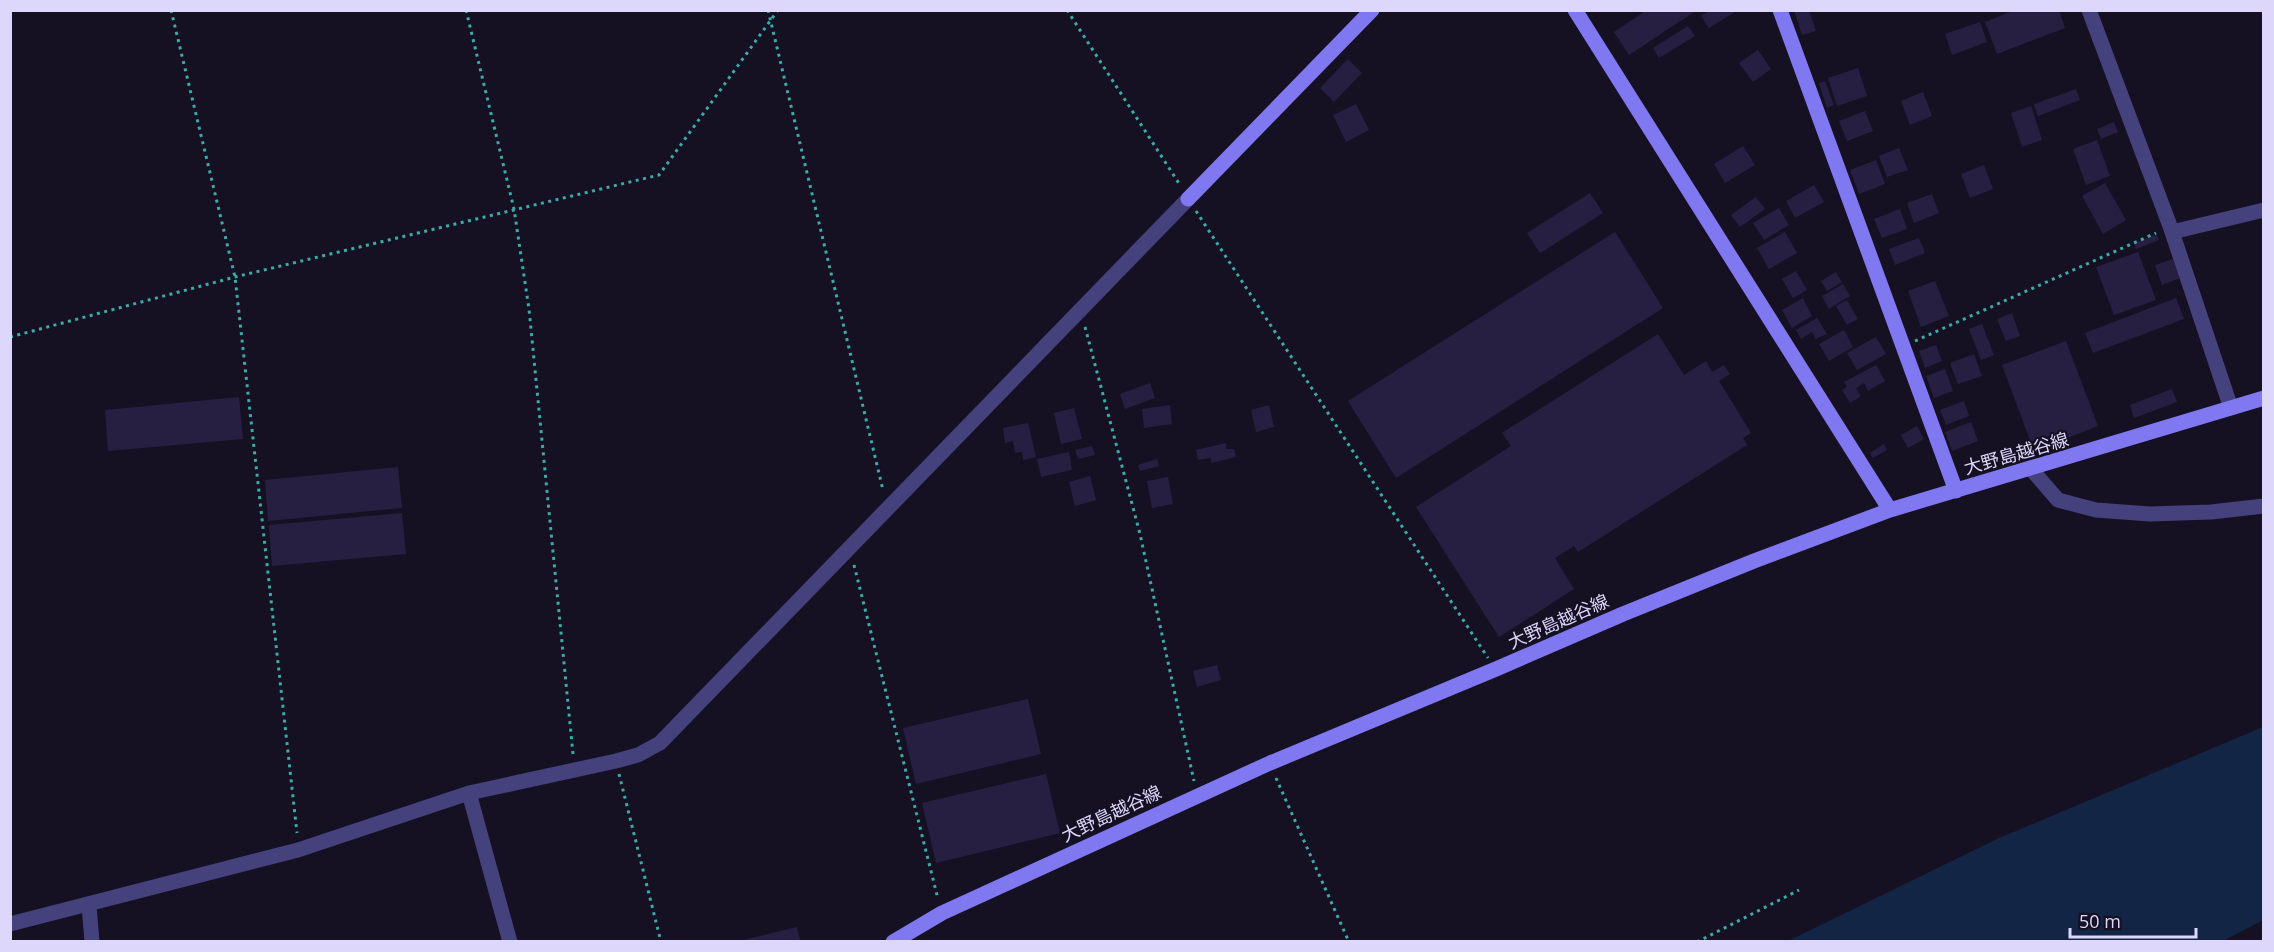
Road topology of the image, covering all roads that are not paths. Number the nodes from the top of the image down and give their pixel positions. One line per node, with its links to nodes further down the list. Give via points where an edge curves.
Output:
1 (1372, 10): 5 (main road)
2 (1575, 10): 13 (main road)
3 (1780, 10): 11 (main road)
4 (2089, 10): 7 (street)
5 (1188, 198): 14 (street, via 660,743 616,761)
6 (2264, 210): 7 (street)
7 (2171, 229): 9 (street)
8 (2264, 398): 9 (main road, 大野島越谷線)
9 (2231, 408): 10 (main road, 大野島越谷線)
10 (2031, 469): 11 (main road, 大野島越谷線); 12 (street, via 2058,500 2096,510 2150,514)
11 (1956, 490): 13 (main road, 大野島越谷線)
12 (2264, 506)
13 (1890, 510): 19 (main road, 大野島越谷線, via 1623,614 1270,763 942,913)
14 (469, 792): 15 (street, via 298,850); 18 (street)
15 (89, 905): 16 (street); 17 (street)
16 (10, 924)
17 (92, 942)
18 (510, 942)
19 (893, 942)

